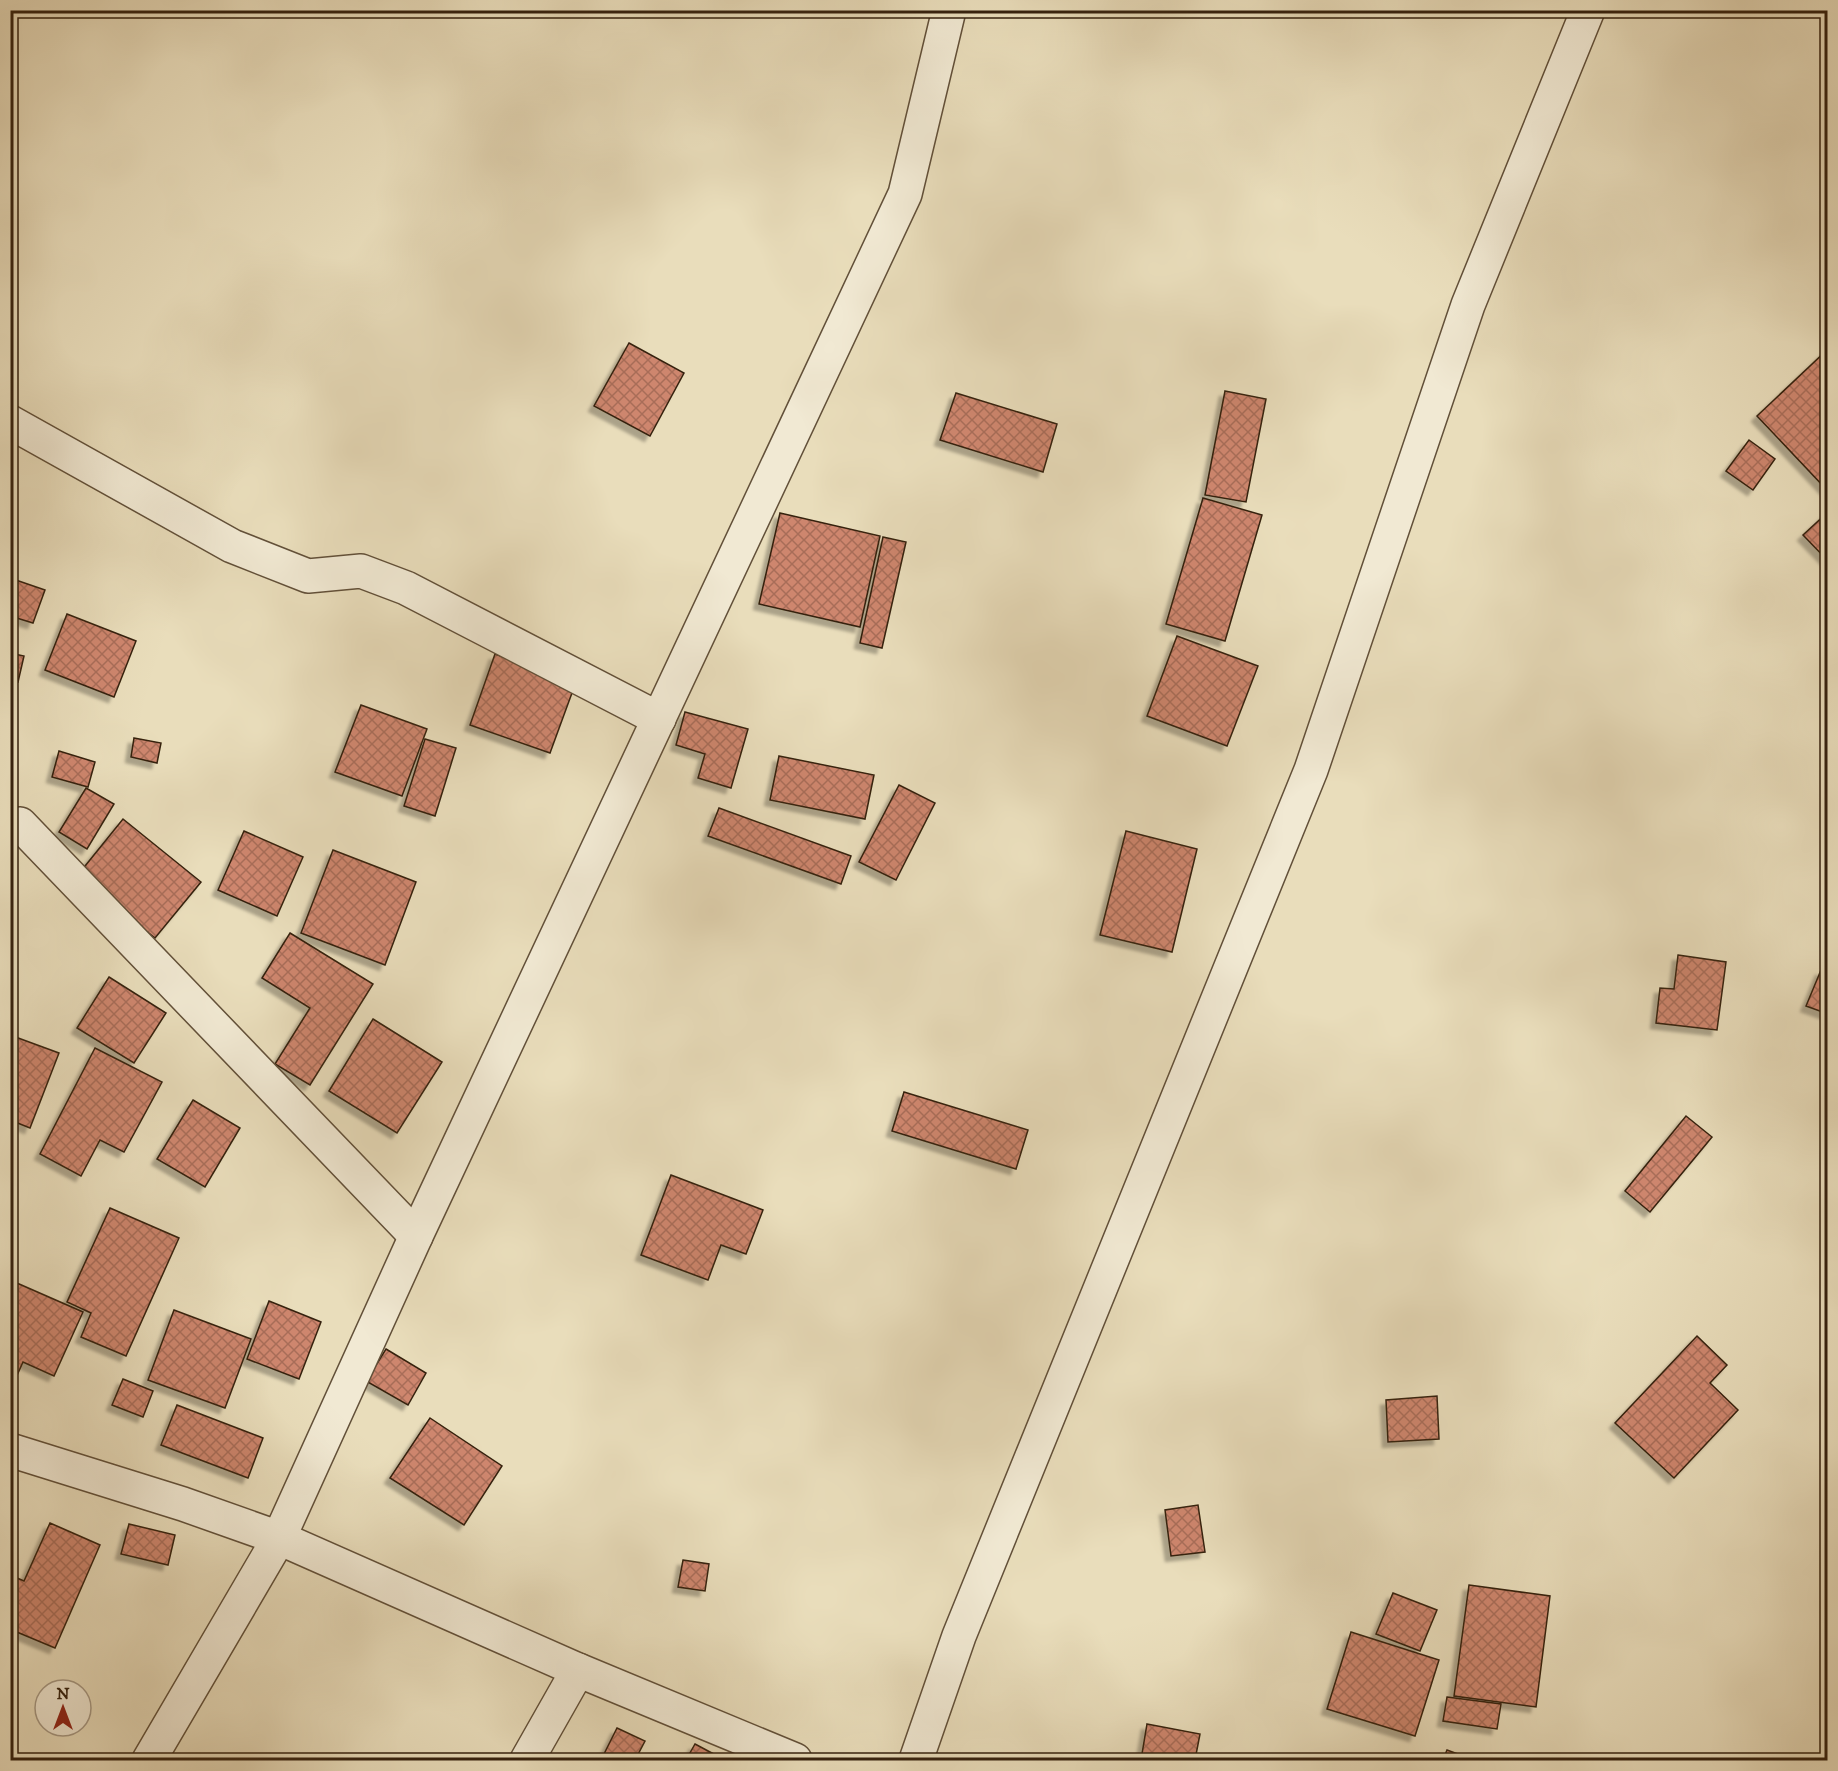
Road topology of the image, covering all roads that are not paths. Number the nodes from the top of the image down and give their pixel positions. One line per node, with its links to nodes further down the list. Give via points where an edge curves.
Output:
1 (949, 10): 4 (street, via 905,194)
2 (1588, 10): 13 (street, via 1468,305 1311,770 959,1636)
3 (10, 422): 4 (street, via 232,546 308,576 361,571 406,588)
4 (659, 719): 6 (street)
5 (20, 824): 6 (street)
6 (416, 1236): 8 (street)
7 (10, 1450): 8 (street)
8 (279, 1538): 9 (street); 10 (street)
9 (578, 1670): 11 (street); 12 (street)
10 (149, 1761)
11 (527, 1761)
12 (795, 1761)
13 (916, 1761)

